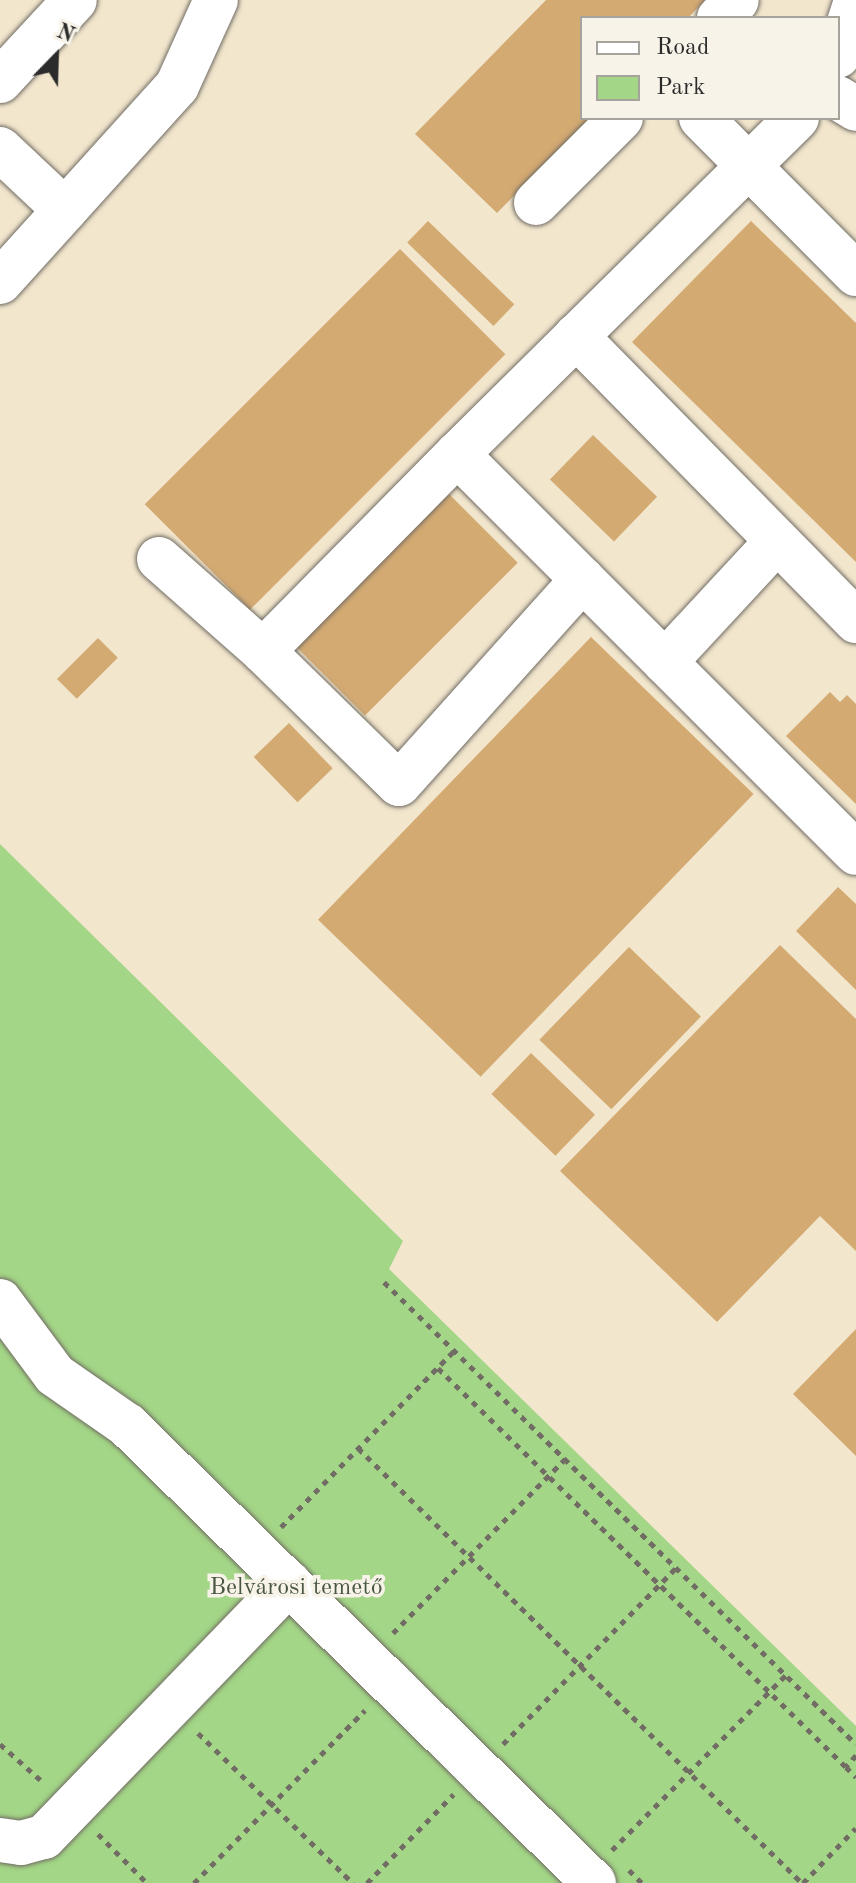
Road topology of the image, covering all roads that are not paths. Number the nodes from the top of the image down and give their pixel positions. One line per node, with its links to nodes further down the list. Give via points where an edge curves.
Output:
1 (75, 0): 7 (lane)
2 (216, 0): 14 (lane, via 177,86)
3 (737, 0): 5 (lane)
4 (856, 1): 6 (lane)
5 (721, 16)
6 (840, 50)
7 (0, 81)
8 (619, 120): 13 (lane)
9 (703, 120): 12 (lane)
10 (795, 120): 12 (lane)
11 (0, 149): 14 (lane)
12 (748, 166): 15 (lane); 17 (lane)
13 (536, 203)
14 (65, 210): 16 (lane)
15 (856, 274)
16 (0, 282)
17 (576, 336): 18 (lane); 19 (lane)
18 (457, 454): 21 (lane); 23 (lane)
19 (777, 541): 22 (lane); 24 (lane)
20 (159, 559): 23 (lane)
21 (583, 579): 23 (lane, via 399,784); 24 (lane)
22 (856, 621)
23 (263, 651)
24 (665, 662): 25 (lane)
25 (856, 853)
26 (0, 1301): 27 (lane, via 55,1375 127,1425)
27 (289, 1583): 28 (lane, via 44,1837 21,1843); 29 (lane)
28 (0, 1840)
29 (591, 1879)

